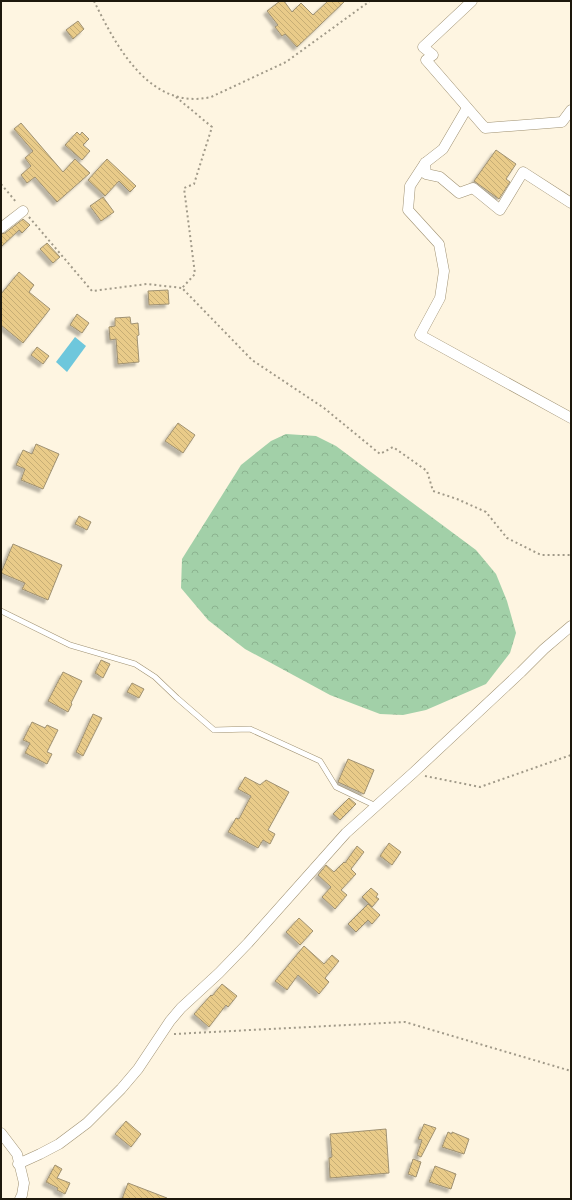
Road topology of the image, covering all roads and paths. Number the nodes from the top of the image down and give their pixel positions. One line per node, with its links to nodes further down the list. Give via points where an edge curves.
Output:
1 (94, 1): 4 (path, via 127,58 152,83)
2 (370, 1): 4 (path, via 286,62 211,96 201,99)
3 (472, 1): 5 (street, via 423,47 433,55 426,60)
4 (176, 97): 12 (path, via 212,127 194,184 184,188 195,274)
5 (467, 108): 6 (street, via 485,128 562,122); 7 (street, via 443,149)
6 (571, 110)
7 (425, 164): 9 (street, via 426,174 440,177 459,193 472,188 500,210 523,172); 13 (street, via 410,186 408,210 439,244 444,271 440,298 420,335)
8 (1, 184): 10 (path)
9 (571, 203)
10 (23, 210): 11 (street); 12 (path, via 92,291 147,284)
11 (1, 228)
12 (182, 288): 14 (path, via 252,360 324,408 380,454 393,447 427,471 433,491 486,512 507,538 541,555)
13 (571, 418)
14 (571, 554)
15 (1, 611): 19 (lane, via 70,645 135,664 155,677 214,730 250,729 320,761 336,787)
16 (571, 626): 18 (street)
17 (571, 755): 18 (path, via 480,787)
18 (413, 773): 19 (street)
19 (376, 806): 20 (street, via 346,833 220,973 181,1008)
20 (161, 1034): 21 (path, via 405,1022); 23 (street, via 138,1069 88,1123 60,1144)
21 (571, 1071)
22 (1, 1133): 23 (street, via 17,1154)
23 (18, 1164): 24 (street, via 24,1183)
24 (22, 1198)

